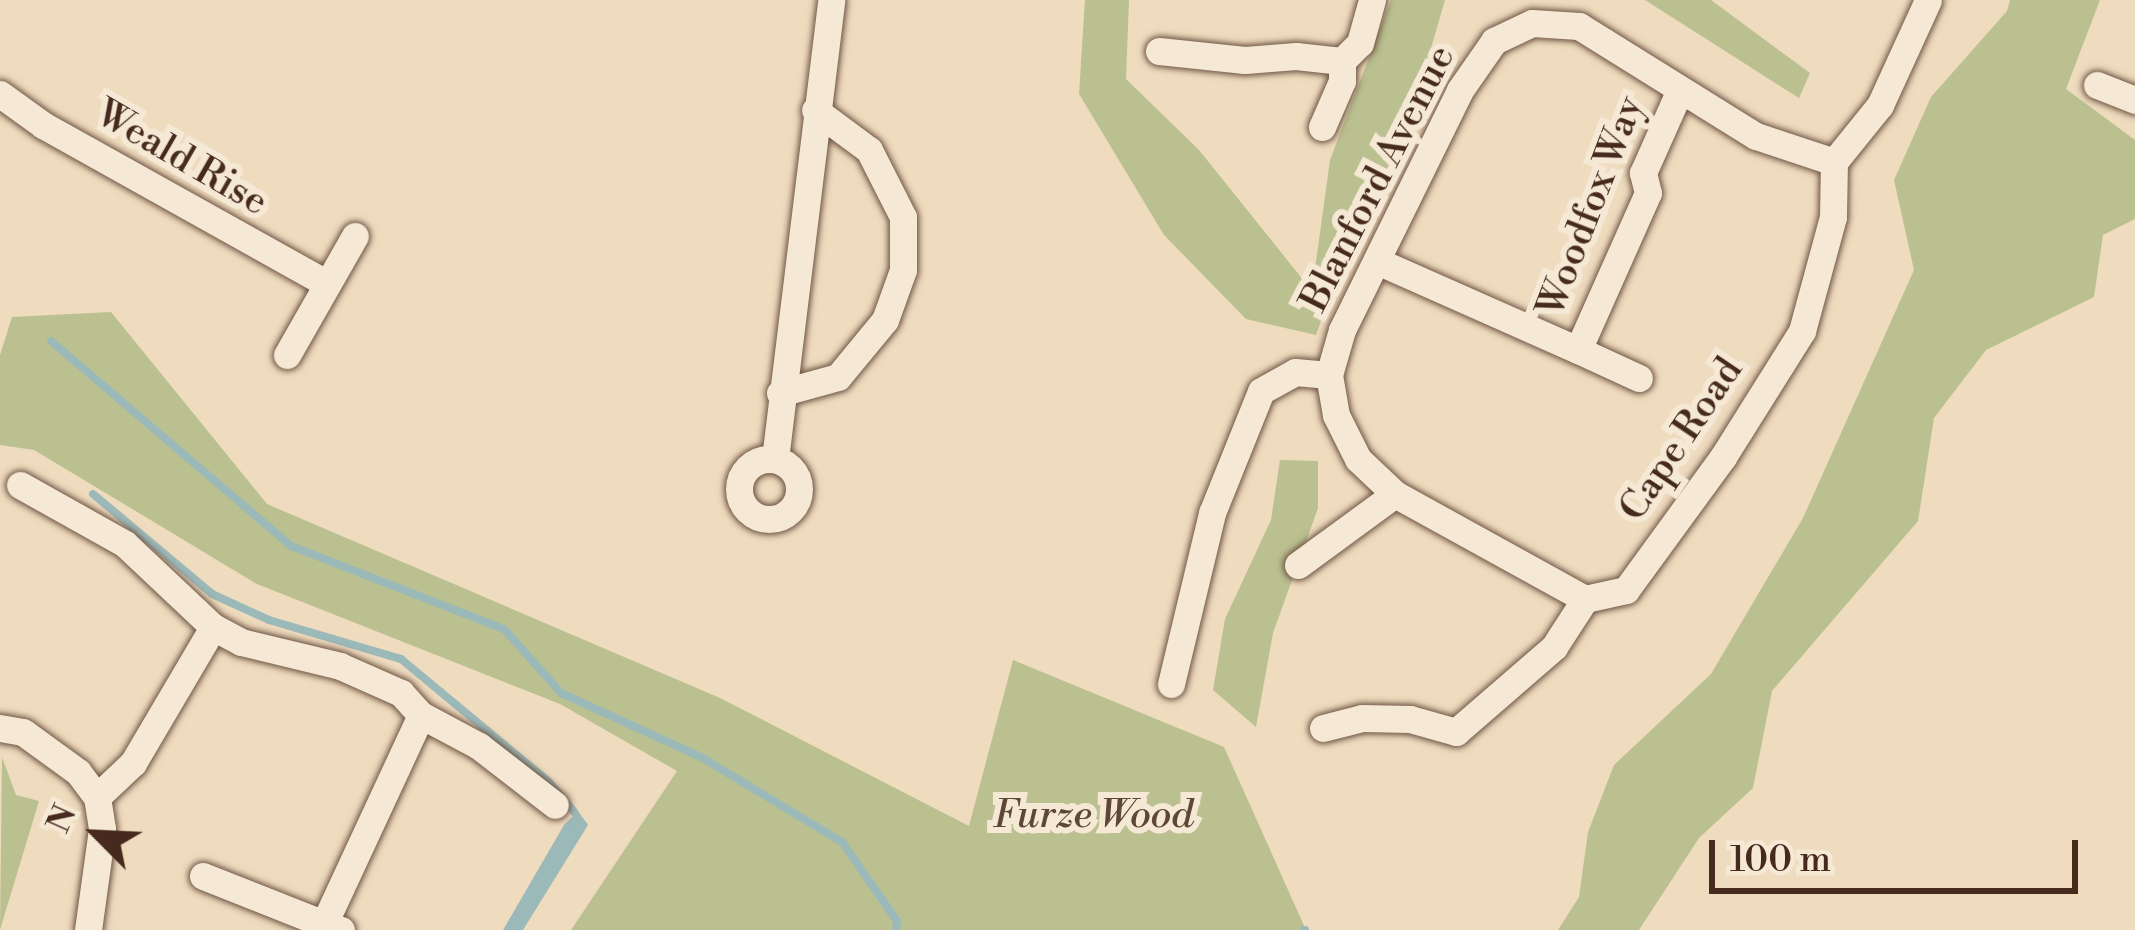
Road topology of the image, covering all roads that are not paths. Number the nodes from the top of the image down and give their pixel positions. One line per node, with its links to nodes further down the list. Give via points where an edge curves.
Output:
1 (831, 0): 10 (street)
2 (1372, 0): 5 (street, via 1360,43)
3 (1928, 0): 12 (street, via 1880,105)
4 (1159, 51): 5 (street)
5 (1342, 61): 11 (street)
6 (2097, 85): 9 (street)
7 (1679, 92): 12 (street, Blanford Avenue, via 1756,136); 14 (street, Blanford Avenue, via 1579,26 1532,22 1494,41 1460,90); 16 (street, Woodfox Way, via 1643,173 1648,193)
8 (0, 94): 15 (street, Weald Rise)
9 (2135, 100)
10 (815, 110): 20 (street); 20 (street, via 869,150 903,217 903,270 885,320 838,377)
11 (1322, 127)
12 (1834, 162): 25 (street, Cape Road, via 1833,217 1802,331 1723,458 1626,590)
13 (355, 236): 15 (street)
14 (1376, 261): 16 (street, Woodfox Way); 18 (street, Blanford Avenue)
15 (327, 284): 17 (street)
16 (1579, 350): 19 (street, Woodfox Way)
17 (287, 356)
18 (1329, 375): 23 (street, Blanford Avenue, via 1336,416 1358,459); 27 (street, via 1295,372 1261,392 1212,513)
19 (1639, 379)
20 (780, 393): 21 (street)
21 (775, 459)
22 (20, 485): 26 (street, via 125,544)
23 (1395, 494): 24 (street); 25 (street, Blanford Avenue)
24 (1298, 565)
25 (1586, 599): 30 (street, via 1554,647 1456,732 1410,718)
26 (213, 626): 28 (street, via 241,642 340,666 401,693); 31 (street, via 133,763)
27 (1171, 684)
28 (422, 715): 32 (street, via 479,746); 34 (street)
29 (0, 728): 31 (street, via 23,732 78,772)
30 (1322, 728)
31 (97, 797): 35 (street, via 102,829)
32 (555, 805)
33 (203, 876): 34 (street)
34 (333, 927)
35 (88, 930)

